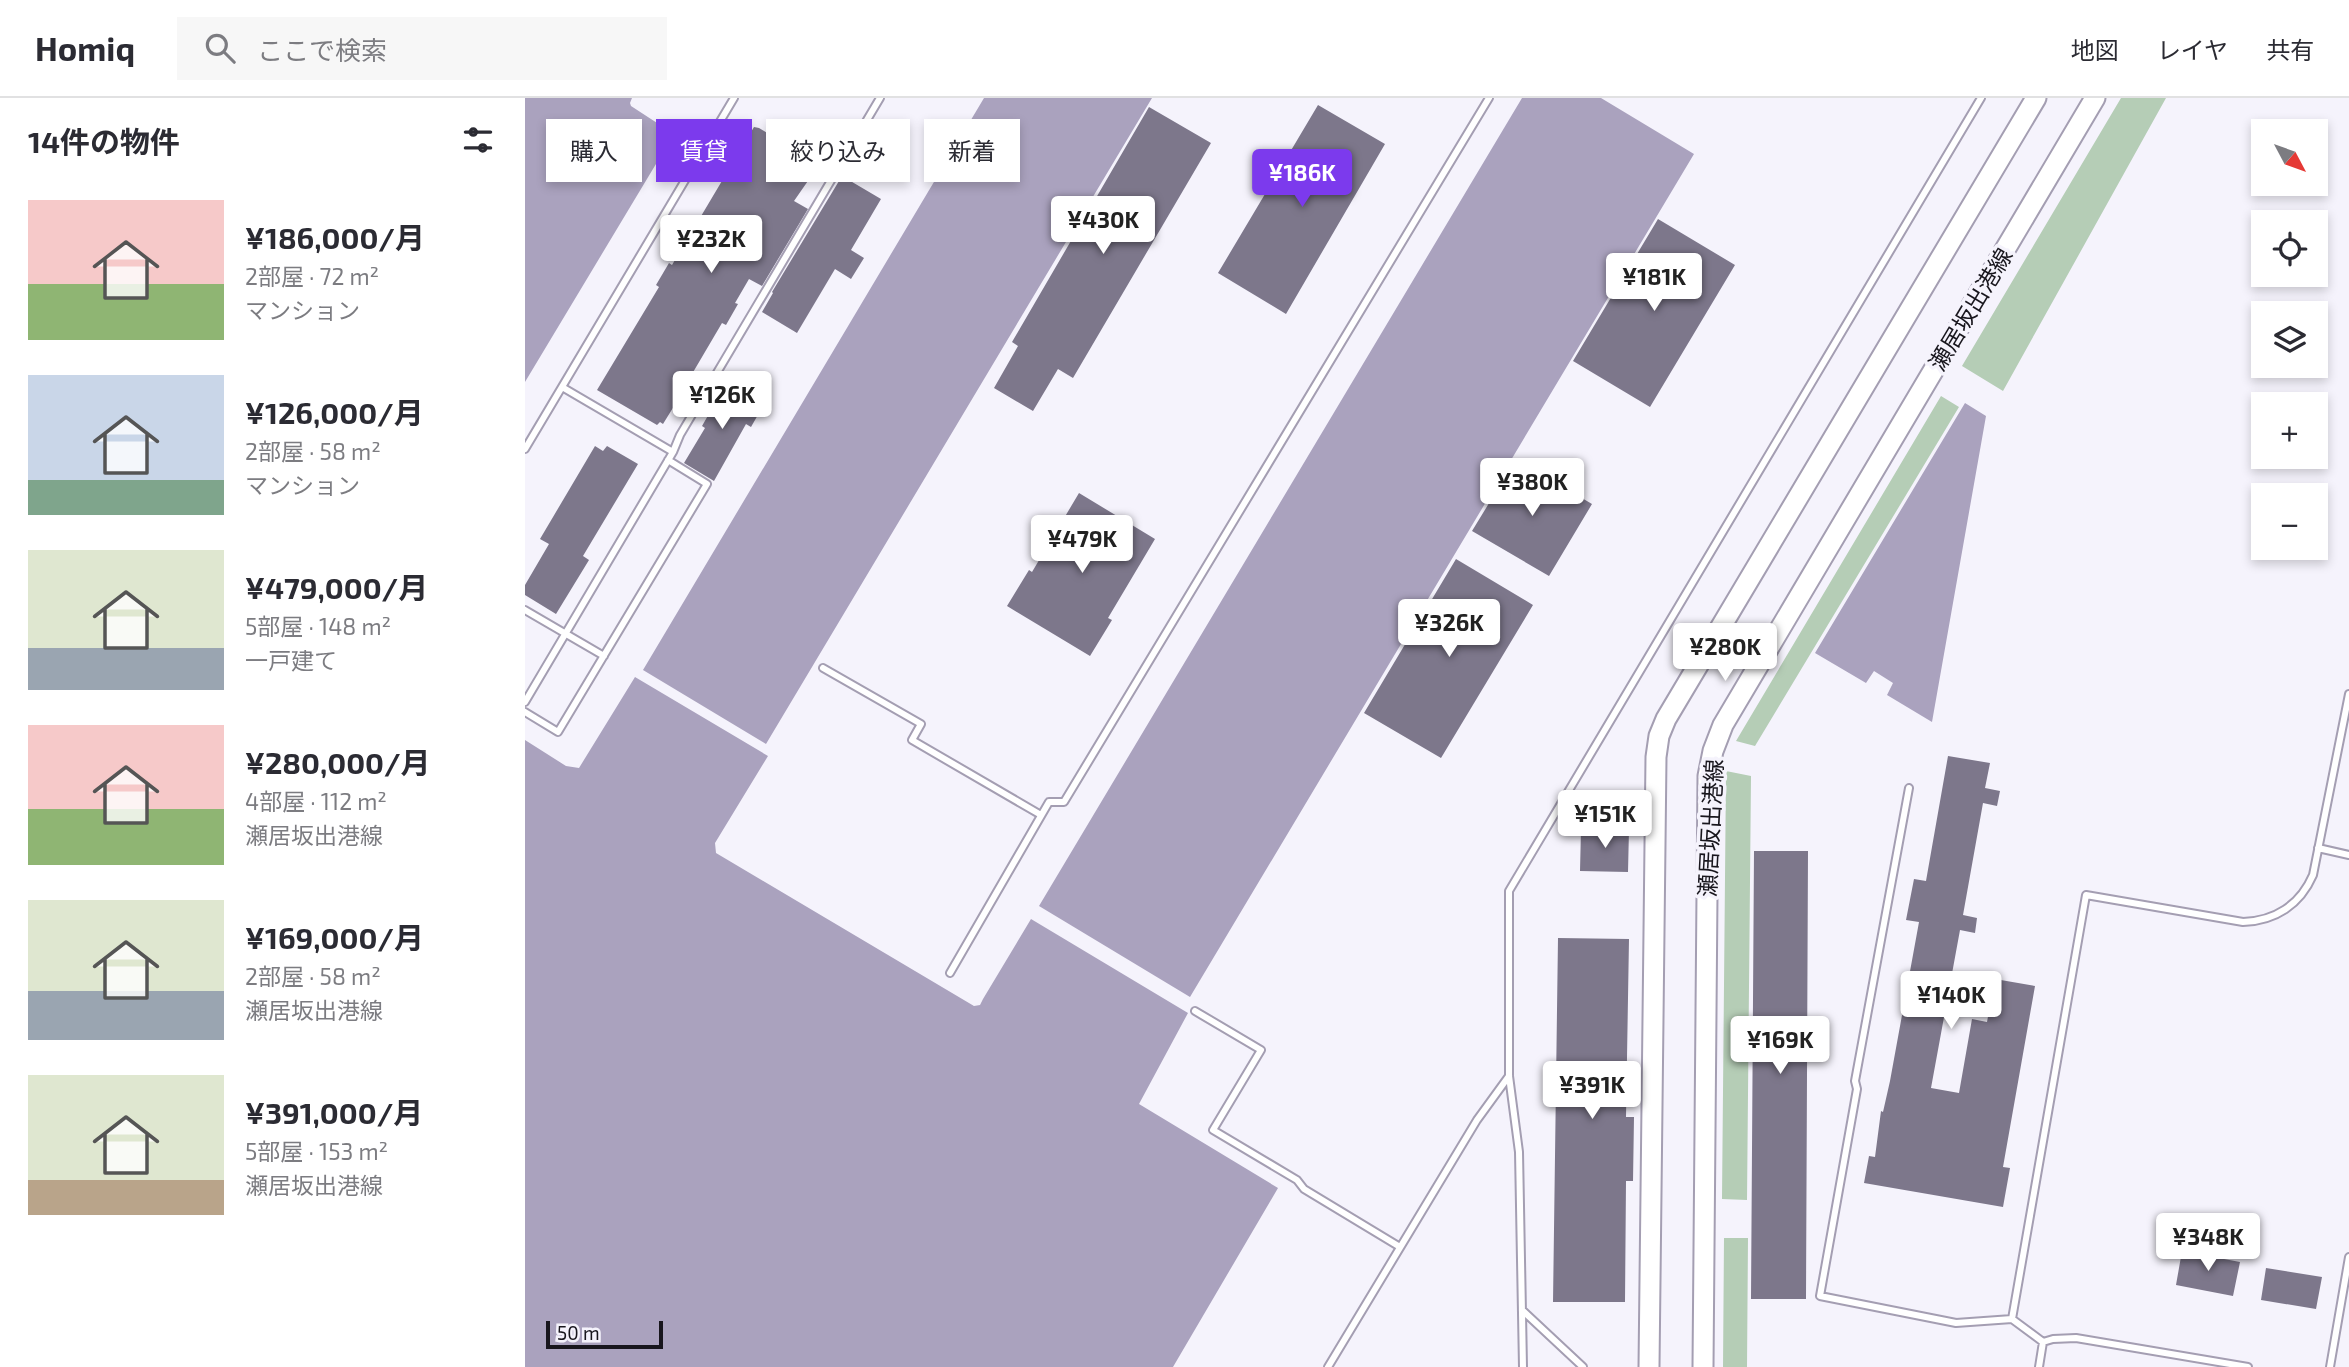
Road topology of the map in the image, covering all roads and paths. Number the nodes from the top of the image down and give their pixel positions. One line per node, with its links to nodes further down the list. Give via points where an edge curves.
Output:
1 (734, 98): 7 (lane)
2 (880, 98): 9 (lane)
3 (1489, 98): 19 (lane, via 1064,802 1049,802)
4 (1981, 98): 24 (lane, via 1509,891)
5 (2036, 98): 33 (main road, via 1659,736 1655,757)
6 (2095, 98): 34 (main road, 瀬居坂出港線, via 1723,725 1713,751 1708,776)
7 (562, 387): 8 (lane); 9 (lane)
8 (525, 449)
9 (673, 452): 10 (lane)
10 (668, 460): 12 (lane); 13 (lane, via 707,484)
11 (525, 610): 12 (lane)
12 (566, 634): 13 (lane); 16 (lane)
13 (604, 656): 17 (lane, via 558,732)
14 (823, 668): 19 (lane, via 921,724 912,740)
15 (2349, 694): 20 (lane)
16 (525, 702)
17 (525, 712)
18 (1909, 788): 28 (lane, via 1820,1296 1956,1323)
19 (1041, 815): 22 (lane)
20 (2318, 848): 21 (lane); 28 (lane, via 2307,890 2286,909 2260,921 2085,895)
21 (2349, 855)
22 (950, 973)
23 (1195, 1011): 25 (lane, via 1261,1050 1213,1130)
24 (1509, 1076): 25 (lane); 27 (lane, via 1519,1152)
25 (1400, 1247): 30 (lane)
26 (2349, 1257): 37 (lane)
27 (1522, 1310): 31 (lane); 32 (lane)
28 (2012, 1319): 29 (lane)
29 (2043, 1342): 35 (lane); 36 (lane, via 2075,1338)
30 (1328, 1367)
31 (1523, 1367)
32 (1583, 1367)
33 (1649, 1367)
34 (1703, 1367)
35 (2039, 1367)
36 (2248, 1367)
37 (2330, 1367)

